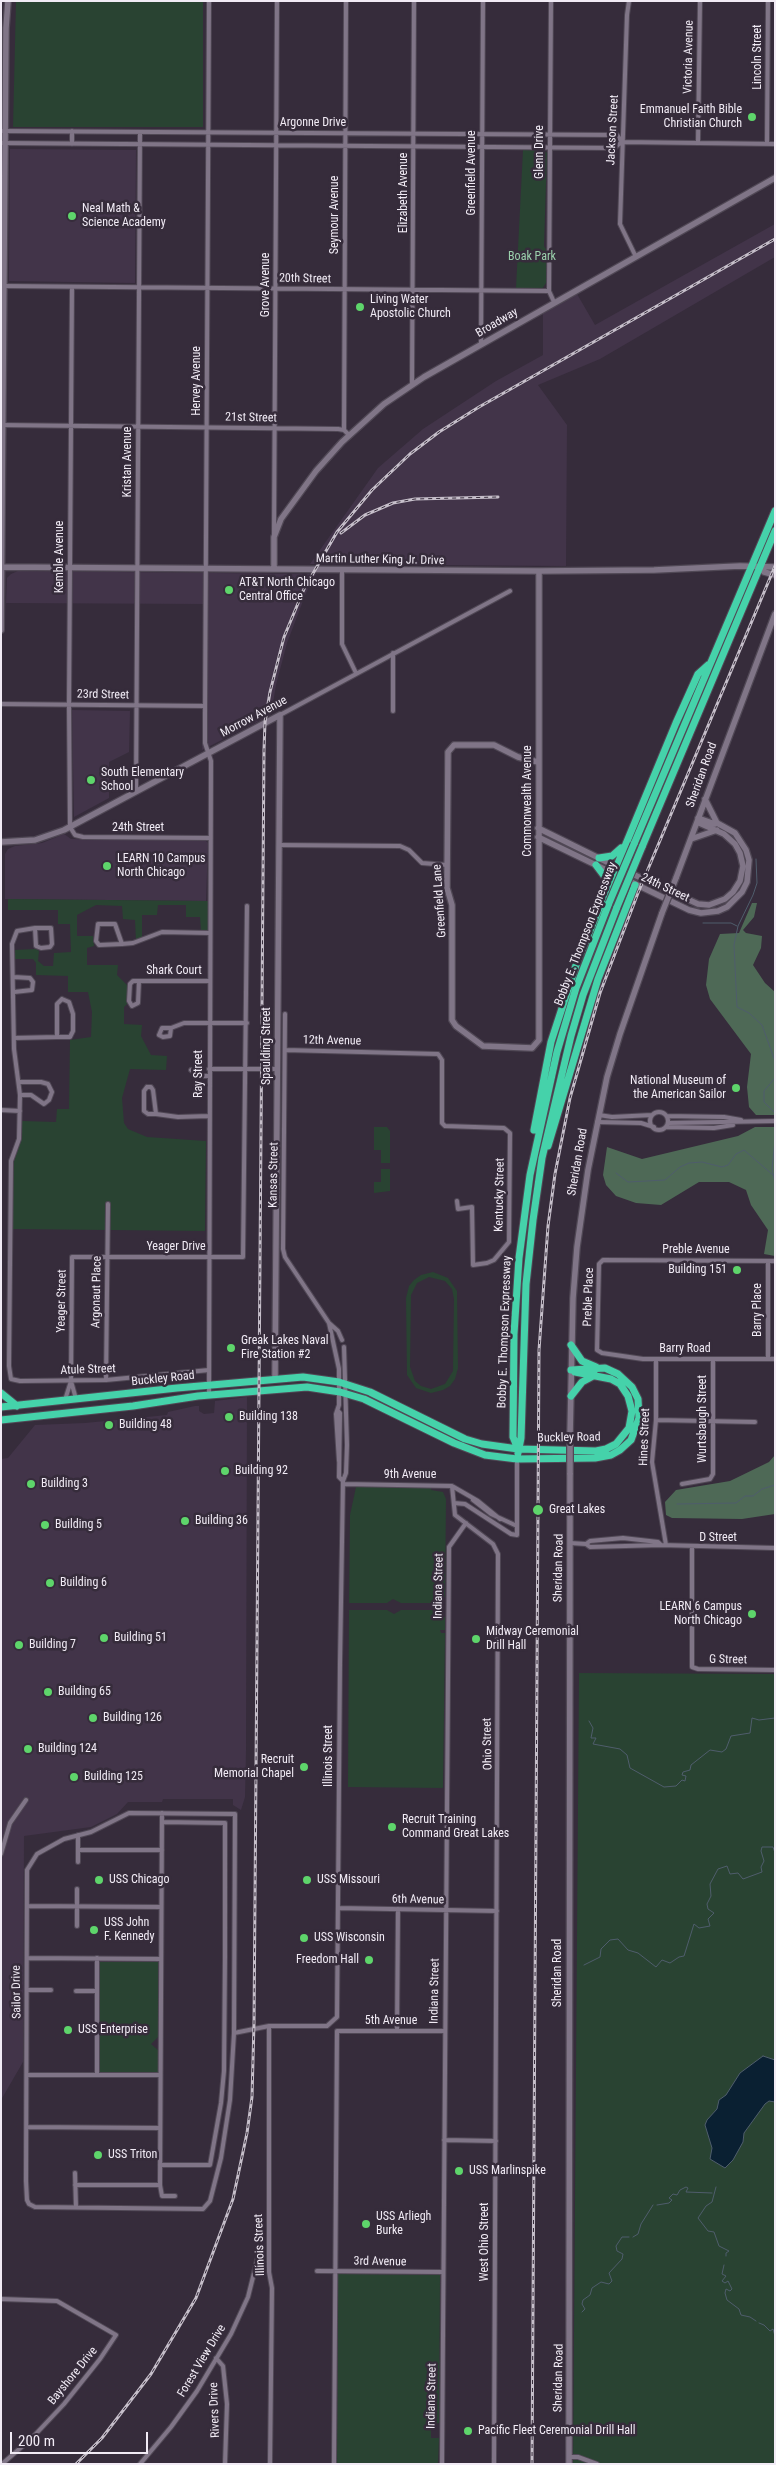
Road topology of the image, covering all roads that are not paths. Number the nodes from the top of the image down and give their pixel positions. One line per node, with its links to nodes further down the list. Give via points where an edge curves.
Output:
1 (8, 1): 11 (street)
2 (209, 1): 14 (street, Hervey Avenue)
3 (277, 1): 15 (street, Grove Avenue)
4 (346, 1): 16 (street, Seymour Avenue)
5 (414, 1): 17 (street, Elizabeth Avenue)
6 (483, 1): 18 (street, Greenfield Avenue)
7 (551, 1): 19 (street, Glenn Drive)
8 (629, 1): 20 (street, Jackson Street)
9 (700, 1): 21 (street, Victoria Avenue)
10 (768, 1): 25 (street, Lincoln Street)
11 (3, 131): 12 (street, Argonne Drive); 22 (street)
12 (72, 131): 13 (street, Argonne Drive); 23 (street)
13 (140, 132): 14 (street, Argonne Drive); 24 (street, Kristan Avenue)
14 (209, 132): 15 (street, Argonne Drive); 27 (street, Hervey Avenue)
15 (277, 132): 16 (street, Argonne Drive); 28 (street, Grove Avenue)
16 (346, 133): 17 (street, Argonne Drive); 29 (street, Seymour Avenue)
17 (414, 134): 18 (street, Argonne Drive); 30 (street, Elizabeth Avenue)
18 (482, 134): 19 (street, Argonne Drive); 31 (street, Greenfield Avenue)
19 (551, 134): 20 (street, Argonne Drive, via 617,135); 32 (street, Glenn Drive)
20 (622, 142): 21 (street, Argonne Drive); 32 (street, Argonne Drive, via 616,148); 34 (street, Jackson Street, via 620,224)
21 (698, 143): 25 (street, Argonne Drive)
22 (3, 144): 23 (street, Argonne Drive); 35 (street)
23 (72, 144): 24 (street, Argonne Drive)
24 (140, 144): 27 (street, Argonne Drive); 37 (street, Kristan Avenue)
25 (767, 144): 26 (street, Argonne Drive)
26 (775, 144)
27 (209, 145): 28 (street, Argonne Drive); 38 (street, Hervey Avenue)
28 (277, 146): 29 (street, Argonne Drive); 39 (street, Grove Avenue)
29 (346, 146): 30 (street, Argonne Drive); 40 (street, Seymour Avenue)
30 (414, 146): 31 (street, Argonne Drive); 41 (street, Elizabeth Avenue)
31 (482, 147): 32 (street, Argonne Drive); 42 (street, Greenfield Avenue)
32 (550, 147): 43 (street, Glenn Drive)
33 (775, 178): 34 (street, Broadway)
34 (636, 257): 44 (street, Broadway)
35 (3, 286): 36 (street, 20th Street); 47 (street)
36 (72, 287): 37 (street, 20th Street); 48 (street, Kemble Avenue)
37 (139, 287): 38 (street, 20th Street); 49 (street, Kristan Avenue)
38 (208, 288): 39 (street, 20th Street); 50 (street, Hervey Avenue)
39 (276, 289): 40 (street, 20th Street); 51 (street, Grove Avenue)
40 (345, 290): 41 (street, 20th Street); 52 (street, Seymour Avenue)
41 (413, 290): 42 (street, 20th Street); 46 (street, Elizabeth Avenue)
42 (481, 291): 43 (street, 20th Street); 45 (street, Greenfield Avenue)
43 (549, 291): 44 (street, Glenn Drive)
44 (554, 302): 45 (street, Broadway)
45 (481, 344): 46 (street, Broadway)
46 (412, 384): 53 (street, Broadway)
47 (2, 425): 48 (street, 21st Street); 58 (street)
48 (71, 426): 49 (street, 21st Street); 59 (street, Kemble Avenue)
49 (138, 426): 50 (street, 21st Street); 62 (street, Kristan Avenue)
50 (207, 427): 51 (street, 21st Street); 63 (street, Hervey Avenue)
51 (275, 428): 52 (street, 21st Street); 56 (street, Grove Avenue)
52 (344, 430): 53 (street)
53 (349, 435): 56 (street, Broadway, via 292,502 280,519)
54 (775, 511): 57 (highway)
55 (775, 531): 60 (highway)
56 (274, 537): 64 (street, Grove Avenue)
57 (750, 566): 60 (street, Martin Luther King Jr. Drive); 66 (street, Martin Luther King Jr. Drive); 72 (highway, Bobby E. Thompson Expressway)
58 (2, 567): 59 (street, Martin Luther King Jr. Drive); 70 (street)
59 (70, 567): 62 (street, Martin Luther King Jr. Drive); 75 (street, Kemble Avenue)
60 (759, 567): 61 (street, Martin Luther King Jr. Drive); 67 (street, Martin Luther King Jr. Drive); 136 (highway, Bobby E. Thompson Expressway, bridge, via 617,907 584,995)
61 (775, 567)
62 (138, 568): 63 (street, Martin Luther King Jr. Drive); 76 (street, Kristan Avenue)
63 (206, 568): 64 (street, Martin Luther King Jr. Drive); 77 (street, Hervey Avenue)
64 (274, 569): 65 (street, Martin Luther King Jr. Drive)
65 (342, 570): 66 (street, Martin Luther King Jr. Drive); 73 (street, via 342,641)
66 (539, 571): 81 (street, Commonwealth Avenue)
67 (775, 575)
68 (510, 591): 71 (street, Morrow Avenue)
69 (775, 614): 83 (street, Sheridan Road)
70 (1, 630)
71 (393, 653): 73 (street, Morrow Avenue); 78 (street)
72 (708, 666): 94 (highway, via 698,674); 137 (highway, Bobby E. Thompson Expressway, bridge, via 609,903 566,1020 545,1097)
73 (356, 673): 79 (street, Morrow Avenue)
74 (1, 704): 75 (street, 23rd Street)
75 (68, 705): 76 (street, 23rd Street); 86 (street, Kemble Avenue)
76 (137, 706): 77 (street, 23rd Street); 82 (street, Kristan Avenue)
77 (205, 706): 80 (street, Hervey Avenue)
78 (393, 711)
79 (280, 714): 80 (street, Morrow Avenue); 93 (street, Spaulding Street)
80 (208, 753): 82 (street, Morrow Avenue); 90 (street, Ray Street, via 211,761)
81 (538, 762): 87 (street, Commonwealth Avenue); 96 (street, Greenfield Lane, via 518,757 494,745 457,744 449,750)
82 (136, 792): 86 (street, Morrow Avenue)
83 (705, 799): 84 (street, Sheridan Road); 85 (street)
84 (698, 820): 85 (street, 24th Street); 88 (street, 24th Street); 91 (street, Sheridan Road)
85 (718, 823): 98 (street, 24th Street, via 735,833 749,860 747,882 727,908 696,912)
86 (70, 827): 90 (street, 24th Street, via 75,835 83,838); 92 (street, Morrow Avenue, via 41,839)
87 (538, 828): 89 (street, Commonwealth Avenue); 95 (street, 24th Street)
88 (717, 830): 91 (street); 97 (street, 24th Street, via 735,844 743,866 736,889 720,902 704,905 691,902)
89 (538, 837): 95 (street, 24th Street); 112 (street, Commonwealth Avenue, via 538,1043 532,1048 483,1046)
90 (210, 838): 102 (street, Ray Street)
91 (691, 839): 126 (street, Sheridan Road, bridge, via 620,1034)
92 (1, 842)
93 (279, 846): 96 (street, via 400,846 422,863); 118 (street, Spaulding Street)
94 (623, 846): 95 (highway, via 612,856); 97 (highway)
95 (597, 862): 97 (street, 24th Street); 99 (highway)
96 (447, 865): 112 (street, Greenfield Lane, via 447,888 452,905 452,1020)
97 (615, 870): 98 (street, 24th Street); 99 (highway)
98 (635, 885): 136 (highway, via 598,979 550,1142)
99 (607, 886): 137 (highway, via 553,1035 535,1120)
100 (248, 906): 110 (street)
101 (34, 928): 101 (street, via 36,946 50,947 51,928); 104 (street, via 17,931 13,939)
102 (210, 933): 103 (street, via 159,933 140,942); 106 (street, Ray Street)
103 (122, 944): 103 (street, via 115,924 98,924 97,944)
104 (14, 977): 107 (street); 107 (street, via 30,978 33,982 32,990)
105 (139, 981): 105 (street, Shark Court, via 138,1004 132,1006 129,1001 130,984); 106 (street, Shark Court)
106 (210, 981): 109 (street, Ray Street)
107 (14, 992): 114 (street)
108 (285, 1014): 115 (street, Kansas Street)
109 (209, 1023): 110 (street); 111 (street, via 184,1023); 116 (street, Ray Street)
110 (246, 1023): 117 (street)
111 (171, 1028)
112 (463, 1032)
113 (57, 1037): 113 (street, via 70,1037 73,1031 73,1014 69,1002 64,999 57,1004); 114 (street)
114 (14, 1038): 121 (street)
115 (285, 1050): 134 (street, 12th Avenue, via 438,1054 442,1060 442,1123 445,1126); 145 (street, Kansas Street, via 283,1249 289,1264)
116 (209, 1069): 117 (street); 120 (street, Ray Street)
117 (246, 1069): 118 (street); 141 (street, Yeager Drive, via 244,1256)
118 (277, 1069): 157 (street, Spaulding Street)
119 (191, 1070): 120 (street, via 199,1076)
120 (209, 1076): 128 (street, Ray Street)
121 (20, 1082): 122 (street); 122 (street, via 48,1084 52,1092 44,1104 31,1095)
122 (20, 1095): 124 (street)
123 (1, 1110): 124 (street)
124 (20, 1111): 159 (street, Atule Street, via 20,1139 11,1161 10,1379)
125 (156, 1114): 125 (street, via 148,1114 144,1110 147,1087 153,1090); 128 (street)
126 (599, 1115): 127 (street); 132 (street, Sheridan Road)
127 (652, 1115): 129 (street, via 661,1112); 135 (street)
128 (209, 1116): 141 (street, Ray Street)
129 (667, 1116): 130 (street, via 724,1117); 133 (street)
130 (746, 1121): 131 (street); 133 (street)
131 (775, 1121)
132 (597, 1122): 135 (street, via 641,1123); 147 (street, Sheridan Road, via 577,1247)
133 (667, 1125): 135 (street, via 660,1129)
134 (492, 1127): 138 (street, Kentucky Street, via 504,1128 510,1133 509,1242 494,1260 473,1265 472,1207 458,1209)
135 (654, 1127)
136 (542, 1158): 174 (highway, Bobby E. Thompson Expressway, via 528,1260)
137 (532, 1163): 174 (highway, Bobby E. Thompson Expressway, via 520,1243 514,1334 513,1436)
138 (457, 1202)
139 (108, 1204): 140 (street, Argonaut Place)
140 (107, 1257): 141 (street, Yeager Drive); 158 (street, Argonaut Place); 159 (street, Yeager Street, via 72,1257)
141 (208, 1258): 154 (street, Ray Street)
142 (617, 1259): 143 (street, Preble Avenue); 149 (street, Preble Place, via 603,1260 599,1264)
143 (768, 1261): 144 (street, Preble Avenue); 152 (street, Barry Place)
144 (775, 1262)
145 (329, 1323): 146 (street, Kansas Street); 160 (street, Kansas Street)
146 (342, 1340)
147 (571, 1345): 155 (street, Sheridan Road); 156 (highway, via 583,1361)
148 (344, 1347): 160 (street)
149 (598, 1350): 150 (street, Barry Road)
150 (656, 1359): 151 (street, Barry Road); 171 (street, Hines Street)
151 (714, 1359): 152 (street, Barry Road); 172 (street, Wurtsbaugh Street)
152 (768, 1359): 153 (street, Barry Road)
153 (775, 1359)
154 (209, 1370): 158 (street, Atule Street); 161 (street, Ray Street)
155 (571, 1370): 156 (highway, Buckley Road); 165 (street, Sheridan Road)
156 (597, 1371): 165 (highway); 174 (highway, Buckley Road, via 616,1381 630,1401 630,1424 621,1439 600,1450); 175 (highway, Buckley Road, via 612,1371 623,1378 638,1399 638,1425 626,1445 611,1455 595,1458)
157 (274, 1378): 160 (highway, Buckley Road, via 303,1377); 161 (highway, Buckley Road)
158 (106, 1380): 159 (street, Atule Street)
159 (70, 1381): 166 (street); 167 (street)
160 (343, 1383): 162 (street, Illinois Street); 162 (street, Illinois Street); 174 (highway, Buckley Road, via 389,1400 471,1441)
161 (208, 1385): 164 (street, Ray Street); 166 (highway, Buckley Road)
162 (343, 1392): 164 (highway, Buckley Road, via 296,1387); 175 (highway, Buckley Road, via 380,1405 465,1449 485,1455); 176 (street, Illinois Street, via 346,1473); 176 (street, Illinois Street, via 336,1417 339,1477)
163 (1, 1393): 168 (highway)
164 (209, 1395): 170 (highway, Buckley Road)
165 (571, 1396): 182 (street, Sheridan Road, bridge)
166 (76, 1399): 167 (highway, Buckley Road)
167 (65, 1400): 168 (highway, Buckley Road)
168 (18, 1406): 169 (highway, Buckley Road)
169 (1, 1408)
170 (1, 1420)
171 (656, 1420): 172 (street); 184 (street, Hines Street, via 652,1462)
172 (713, 1421): 173 (street); 177 (street, Wurtsbaugh Street, via 713,1474 710,1479)
173 (755, 1422)
174 (518, 1449): 175 (highway, Bobby E. Thompson Expressway)
175 (517, 1458): 181 (street)
176 (343, 1483): 178 (street, 9th Avenue); 201 (street, Illinois Street)
177 (682, 1484)
178 (452, 1486): 179 (street, Ohio Street); 181 (street, 9th Avenue)
179 (454, 1503): 180 (street, Ohio Street, via 455,1515); 181 (street, via 465,1504 511,1534 517,1535)
180 (466, 1523): 203 (street, Indiana Street, via 449,1547); 204 (street, Ohio Street, via 493,1544 498,1554)
181 (517, 1526)
182 (570, 1543): 183 (street, D Street); 237 (street, Sheridan Road)
183 (586, 1544): 184 (street, D Street, via 590,1547); 184 (street, D Street, via 613,1538 634,1538)
184 (664, 1545): 185 (street, D Street)
185 (692, 1548): 186 (street, D Street); 187 (street, G Street, via 692,1667 698,1670)
186 (775, 1548)
187 (775, 1670)
188 (26, 1800): 192 (street)
189 (162, 1813): 190 (street); 191 (street, Sailor Drive, via 129,1813 104,1827); 217 (street, Sailor Drive, via 235,1814)
190 (162, 1822): 194 (street); 225 (street, via 225,1822 225,1956 224,2071 210,2165)
191 (78, 1835): 193 (street); 198 (street, Sailor Drive, via 52,1844 37,1854 27,1870)
192 (3, 1837): 195 (street)
193 (78, 1850): 194 (street); 196 (street)
194 (162, 1850): 200 (street)
195 (1, 1854)
196 (78, 1862)
197 (77, 1889): 199 (street)
198 (27, 1906): 199 (street); 206 (street, Sailor Drive)
199 (77, 1906): 200 (street); 205 (street)
200 (161, 1907): 208 (street)
201 (338, 1908): 202 (street, 6th Avenue); 214 (street, Illinois Street, via 337,2017 327,2026)
202 (398, 1909): 203 (street, 6th Avenue); 215 (street)
203 (446, 1910): 204 (street, 6th Avenue); 216 (street, Indiana Street)
204 (497, 1911): 213 (street, Ohio Street)
205 (78, 1926)
206 (27, 1958): 207 (street); 209 (street, Sailor Drive)
207 (97, 1958): 208 (street); 212 (street)
208 (161, 1958): 220 (street)
209 (28, 1990): 210 (street); 218 (street, Sailor Drive)
210 (51, 1990)
211 (76, 1991): 212 (street)
212 (97, 1991): 219 (street)
213 (497, 2021): 224 (street, West Ohio Street)
214 (269, 2026): 217 (street); 241 (street, Illinois Street)
215 (397, 2031): 216 (street, 5th Avenue); 233 (street, 5th Avenue, via 337,2031)
216 (445, 2031): 223 (street, Indiana Street)
217 (234, 2033): 230 (street, Sailor Drive, via 230,2100 221,2158 210,2201 203,2209)
218 (28, 2075): 219 (street); 221 (street, Sailor Drive)
219 (96, 2075): 220 (street)
220 (160, 2075): 222 (street)
221 (27, 2127): 222 (street); 230 (street, Sailor Drive, via 27,2200 34,2207)
222 (160, 2128): 225 (street)
223 (444, 2140): 224 (street); 234 (street, Indiana Street)
224 (496, 2141): 244 (street, West Ohio Street)
225 (160, 2165): 228 (street)
226 (75, 2174): 227 (street)
227 (75, 2185): 228 (street); 230 (street)
228 (160, 2185): 229 (street, via 162,2196)
229 (175, 2196)
230 (76, 2207)
231 (258, 2257): 236 (street, Forest View Drive, via 248,2297)
232 (316, 2271): 233 (street, 3rd Avenue)
233 (336, 2271): 234 (street, 3rd Avenue); 242 (street)
234 (443, 2272): 243 (street, Indiana Street)
235 (1, 2299): 238 (street, Bayshore Drive, via 56,2301 116,2335 64,2404)
236 (216, 2358): 239 (street, Forest View Drive, via 187,2406); 240 (street, Rivers Drive, via 223,2366 227,2404)
237 (569, 2460): 245 (street, via 578,2457)
238 (2, 2464)
239 (140, 2464)
240 (225, 2464)
241 (270, 2464)
242 (334, 2464)
243 (442, 2464)
244 (494, 2464)
245 (596, 2464)

